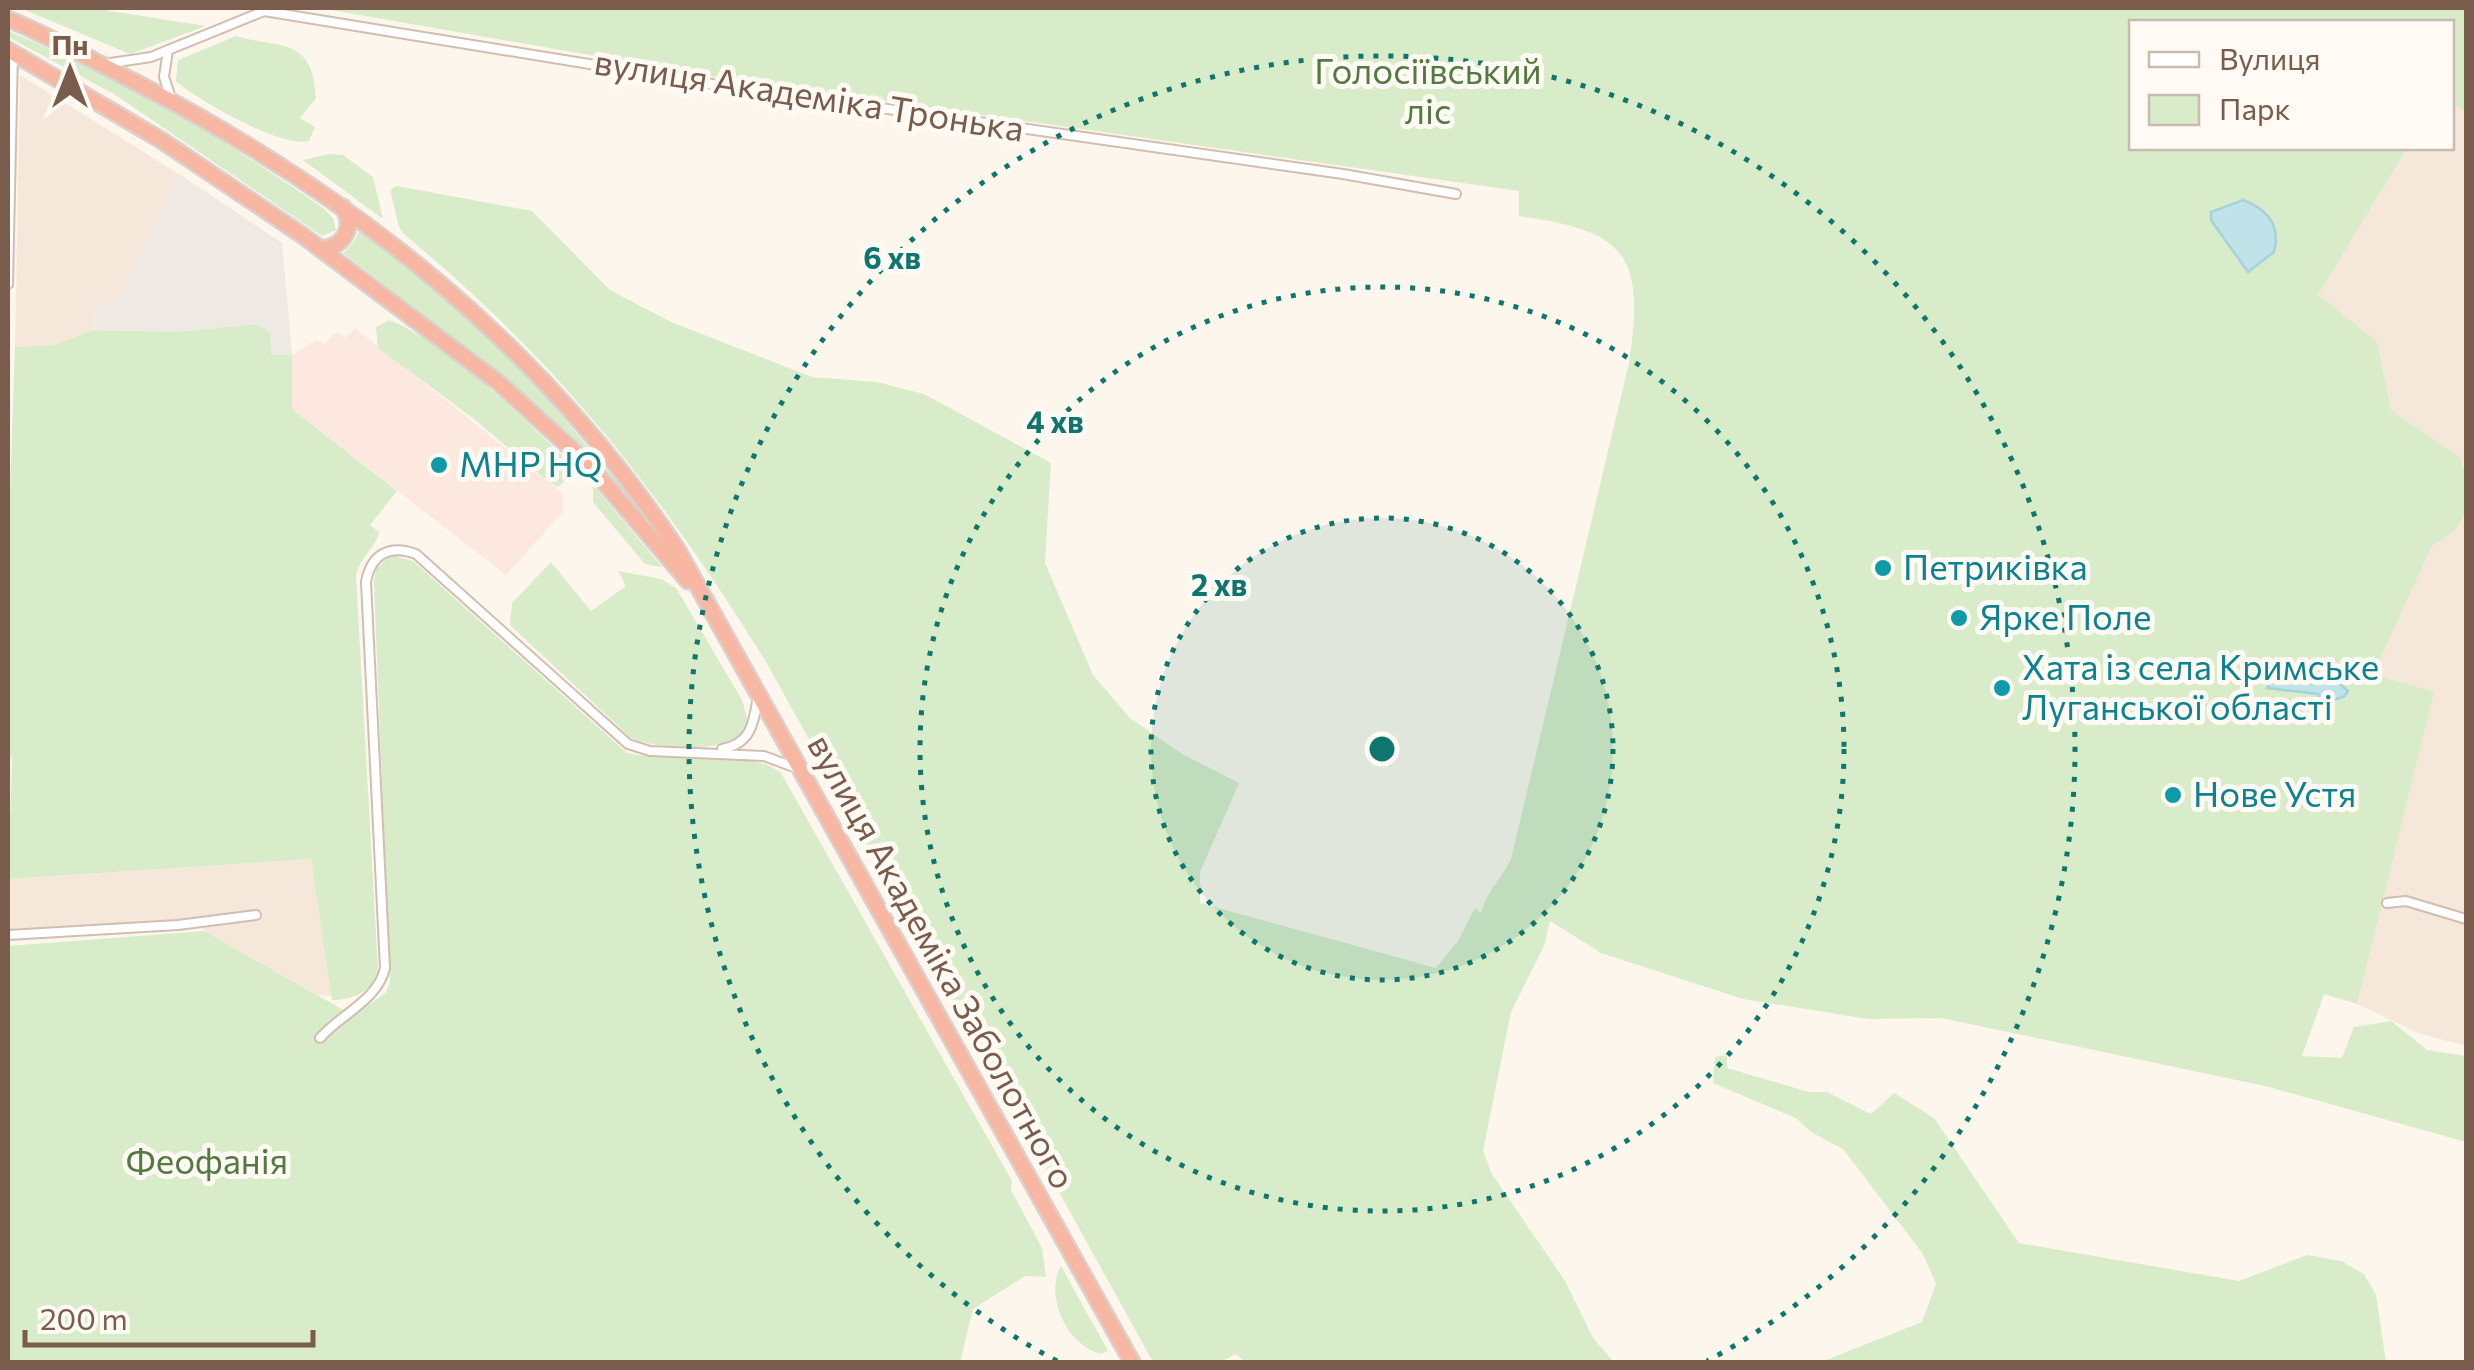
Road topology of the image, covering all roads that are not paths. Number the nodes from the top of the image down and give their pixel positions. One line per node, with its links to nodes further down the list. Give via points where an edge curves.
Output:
1 (8, 19): 4 (highway, вулиця Академіка Заболотного)
2 (168, 50): 4 (street, вулиця Академіка Тронька); 5 (street, via 164,77); 6 (street, вулиця Академіка Тронька, via 264,11)
3 (10, 51): 8 (highway, вулиця Академіка Заболотного, via 161,140); 9 (street)
4 (100, 64): 5 (highway, вулиця Академіка Заболотного)
5 (175, 103): 7 (highway, вулиця Академіка Заболотного)
6 (1456, 194)
7 (342, 206): 8 (highway, via 346,235); 10 (highway, вулиця Академіка Заболотного, via 468,304 560,400 654,515)
8 (322, 249): 10 (highway, вулиця Академіка Заболотного, via 545,424 616,493)
9 (8, 284)
10 (698, 591): 11 (highway, вулиця Академіка Заболотного)
11 (759, 694): 12 (street, via 744,742); 13 (highway, вулиця Академіка Заболотного)
12 (713, 751): 13 (street, via 764,756); 18 (street, via 650,751 628,744 416,554 401,548 377,557 366,582 385,968 374,992)
13 (800, 769): 19 (highway, вулиця Академіка Заболотного)
14 (2387, 904): 16 (street, via 2406,901)
15 (256, 915): 17 (street)
16 (2466, 920)
17 (8, 936)
18 (320, 1038)
19 (1132, 1362)

